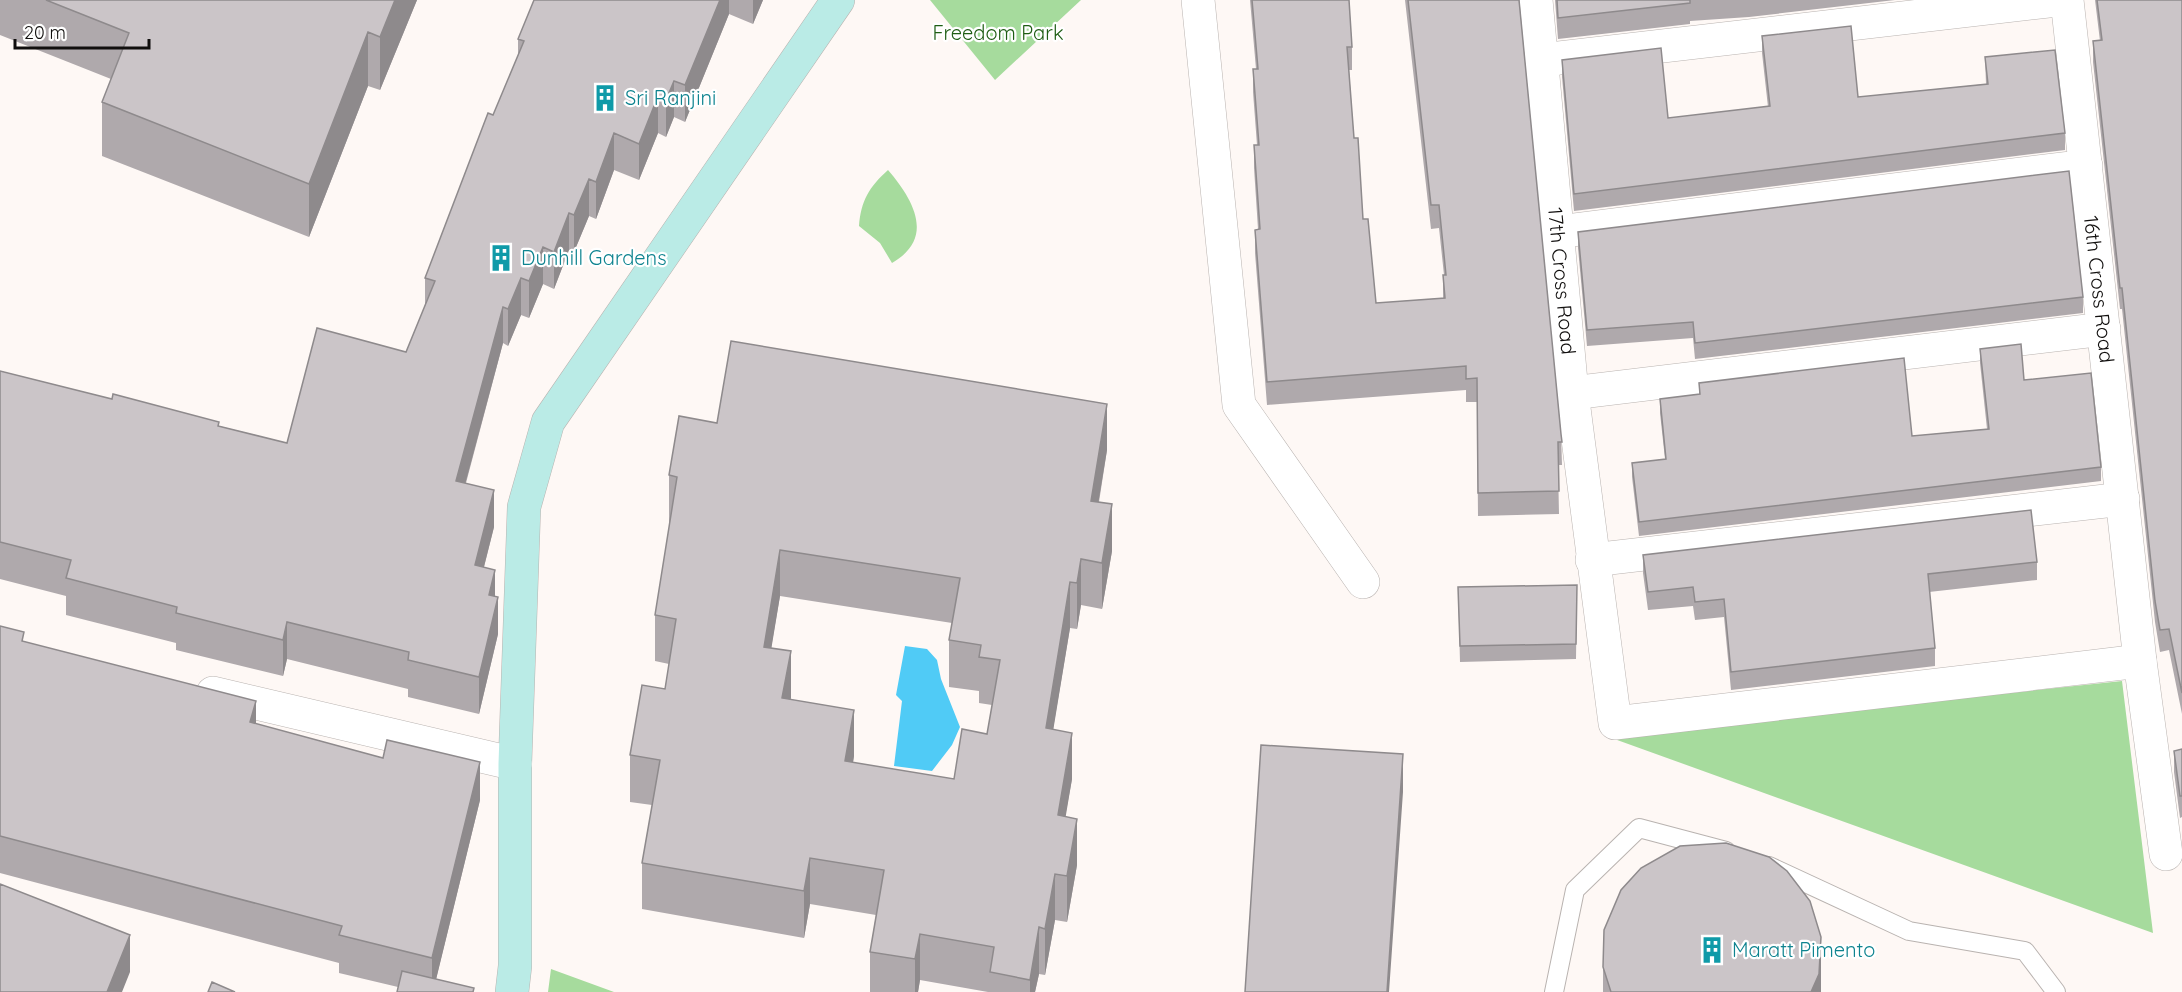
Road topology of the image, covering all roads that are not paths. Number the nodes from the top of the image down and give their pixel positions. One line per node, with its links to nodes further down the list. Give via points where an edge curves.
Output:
1 (838, 0): 16 (street, via 548,422 524,507)
2 (1198, 0): 13 (street, via 1239,405)
3 (1536, 0): 6 (street, 17th Cross Road)
4 (2057, 0): 6 (street)
5 (2067, 0): 7 (street, 16th Cross Road)
6 (1542, 60): 8 (street, 17th Cross Road)
7 (2086, 166): 8 (street); 9 (street, 16th Cross Road)
8 (1557, 232): 10 (street, 17th Cross Road)
9 (2104, 329): 10 (street); 11 (street, 16th Cross Road)
10 (1572, 393): 12 (street, 17th Cross Road)
11 (2123, 499): 12 (street); 14 (street, 16th Cross Road)
12 (1592, 560): 14 (street, 17th Cross Road, via 1615,723)
13 (1363, 582)
14 (2140, 661): 17 (street, 16th Cross Road)
15 (183, 686): 16 (street)
16 (515, 764): 18 (street)
17 (2166, 854)
18 (512, 992)
19 (1554, 992): 20 (lane, via 1575,890 1639,828 1746,856 1909,931 2025,951)
20 (2056, 992)

